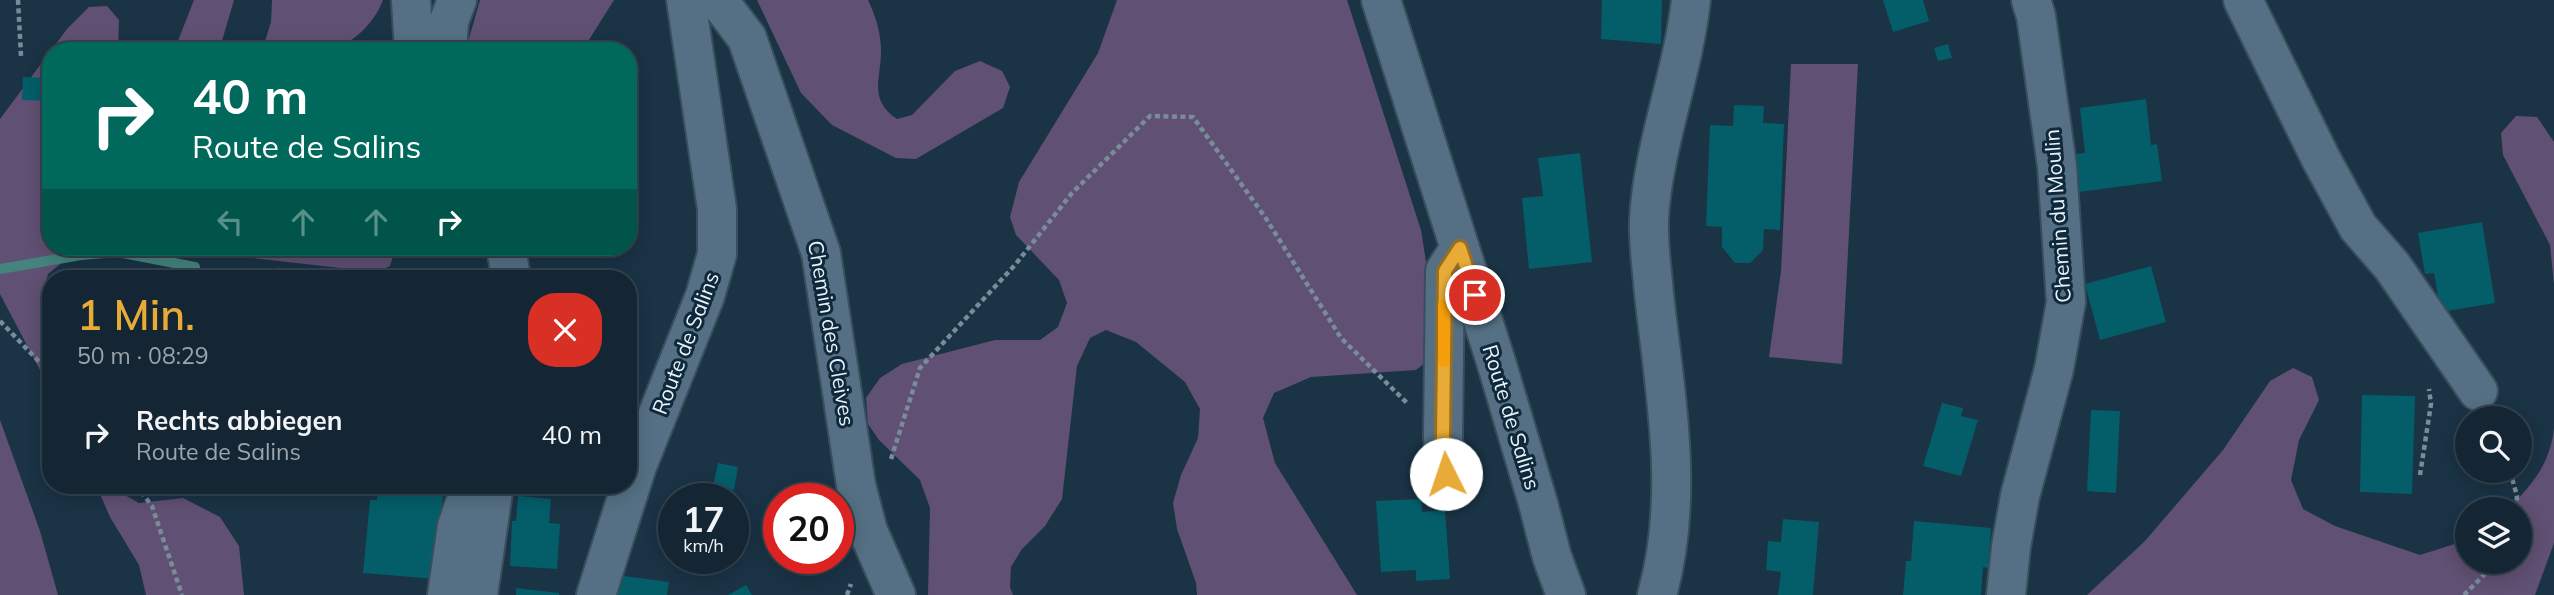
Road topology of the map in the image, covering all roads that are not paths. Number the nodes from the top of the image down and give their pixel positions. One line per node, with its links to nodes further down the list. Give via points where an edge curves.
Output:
1 (411, 0): 9 (street)
2 (457, 0): 10 (street)
3 (686, 0): 14 (street, Route de Salins, via 717,208 717,254)
4 (718, 0): 21 (street, Chemin des Cleives, via 747,38 821,253 856,485 868,531)
5 (1381, 0): 11 (street, Route de Salins)
6 (1691, 0): 23 (street, via 1649,219 1672,467 1670,524)
7 (2031, 0): 24 (street, Chemin du Moulin, via 2057,166 2066,302 2054,369 2020,496)
8 (2243, 0): 12 (street, via 2358,227 2392,266)
9 (413, 42)
10 (448, 42)
11 (1460, 248): 13 (street, via 1445,271); 22 (street, Route de Salins)
12 (2477, 391)
13 (1445, 455)
14 (637, 469)
15 (481, 494): 18 (street, via 464,506 457,526)
16 (492, 494): 19 (street)
17 (629, 494): 20 (street, Route de Salins)
18 (447, 595)
19 (478, 595)
20 (596, 595)
21 (896, 595)
22 (1566, 595)
23 (1657, 595)
24 (2006, 595)

